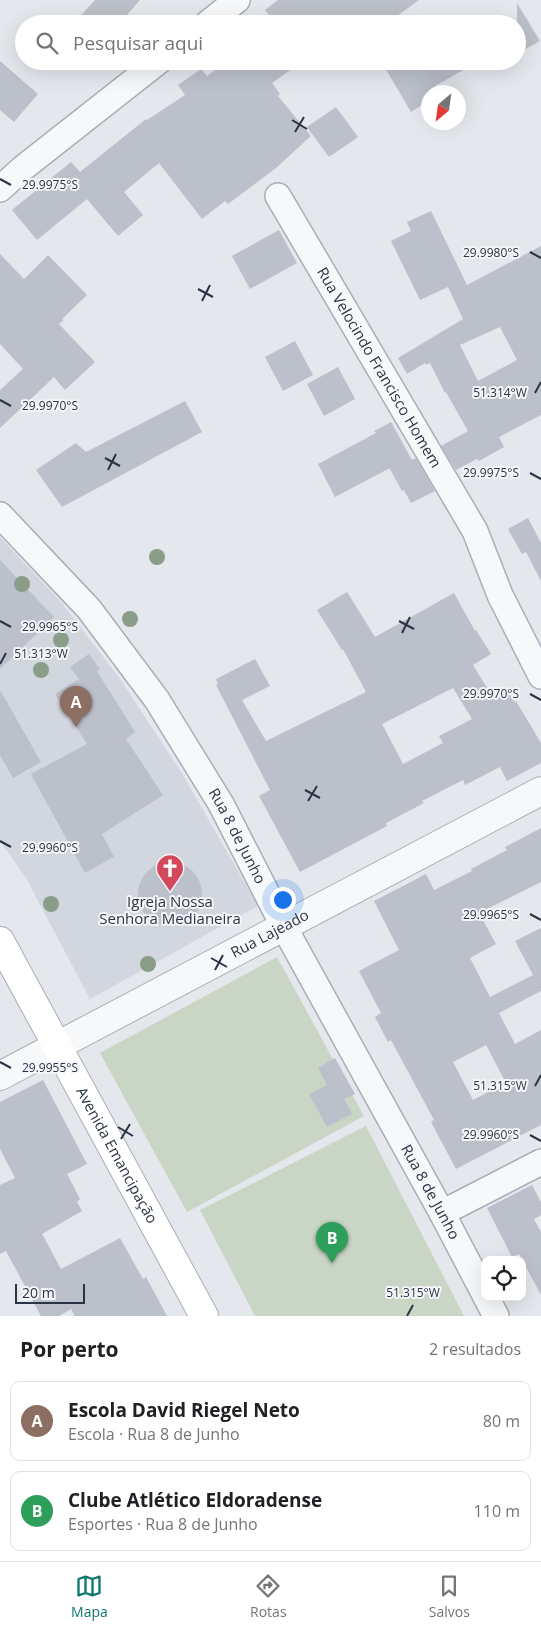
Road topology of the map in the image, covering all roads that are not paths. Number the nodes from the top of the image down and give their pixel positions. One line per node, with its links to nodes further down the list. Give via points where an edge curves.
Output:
1 (237, 0): 2 (street)
2 (218, 15)
3 (148, 70): 4 (street)
4 (0, 189)
5 (278, 196): 7 (street, Rua Velocindo Francisco Homem, via 475,531 500,595)
6 (0, 515): 9 (street, Rua 8 de Junho, via 88,609 157,700 221,804)
7 (541, 676)
8 (541, 791): 9 (street, Rua Lajeado)
9 (284, 927): 11 (street, Rua Lajeado); 14 (street, Rua 8 de Junho)
10 (0, 941): 11 (main road, Avenida Emancipação)
11 (57, 1046): 12 (street, Rua Lajeado); 17 (main road, Avenida Emancipação)
12 (0, 1076)
13 (541, 1162): 14 (street)
14 (442, 1213): 15 (street, Rua 8 de Junho)
15 (481, 1288)
16 (488, 1301): 18 (street, Rua 8 de Junho)
17 (204, 1316)
18 (496, 1316)

